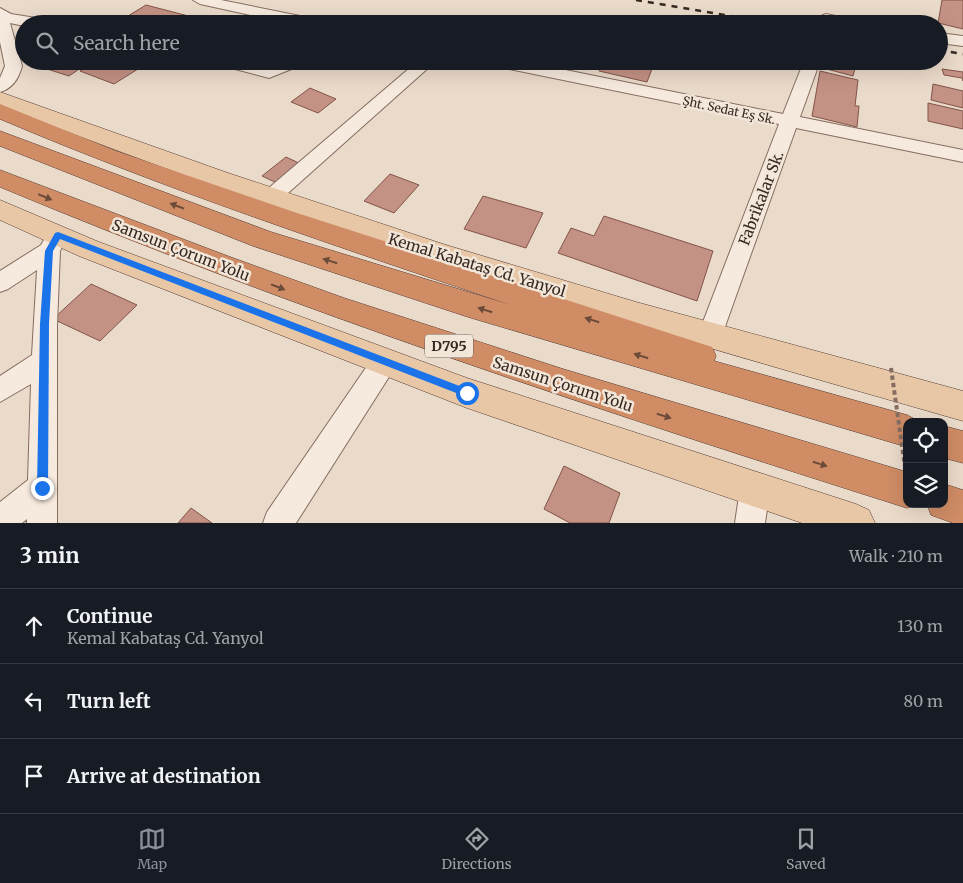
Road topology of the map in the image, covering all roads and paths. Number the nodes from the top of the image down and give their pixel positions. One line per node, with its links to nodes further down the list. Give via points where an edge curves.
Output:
1 (200, 0): 4 (street)
2 (826, 0): 5 (street)
3 (3, 15): 13 (street, via 1,25 15,62 14,72)
4 (272, 15)
5 (825, 15)
6 (948, 40): 7 (street)
7 (963, 42)
8 (257, 70): 9 (street, via 269,73)
9 (276, 70)
10 (418, 70): 20 (street)
11 (538, 70): 16 (street, Şht. Sedat Eş Sk.)
12 (809, 70): 16 (street, Fabrikalar Sk.)
13 (0, 86)
14 (0, 98): 20 (main road, Kemal Kabataş Cd. Yanyol)
15 (0, 111): 30 (highway, one-way to 15, via 678,347 282,218 108,156)
16 (790, 123): 18 (street, Şht. Sedat Eş Sk.); 24 (street, Fabrikalar Sk.)
17 (0, 138): 30 (highway, one-way to 17, via 468,305 262,239)
18 (963, 156)
19 (0, 178): 36 (highway, Samsun Çorum Yolu / D795, one-way to 36, via 291,292 593,395)
20 (270, 197): 24 (main road, Kemal Kabataş Cd. Yanyol, via 443,255)
21 (0, 209): 22 (main road)
22 (53, 243): 23 (street); 25 (street); 26 (main road)
23 (0, 282)
24 (710, 335): 29 (main road, Kemal Kabataş Cd. Yanyol)
25 (44, 361): 28 (street); 34 (street)
26 (385, 361): 35 (main road, via 467,393); 41 (street)
27 (890, 368): 33 (path, bridge)
28 (0, 390)
29 (963, 406)
30 (896, 428)
31 (948, 443): 32 (highway)
32 (963, 447)
33 (904, 463)
34 (42, 488): 39 (street); 40 (street)
35 (755, 489): 42 (street); 43 (main road)
36 (903, 489)
37 (948, 503): 38 (highway)
38 (963, 508)
39 (0, 521)
40 (42, 523)
41 (278, 523)
42 (750, 523)
43 (856, 523)

